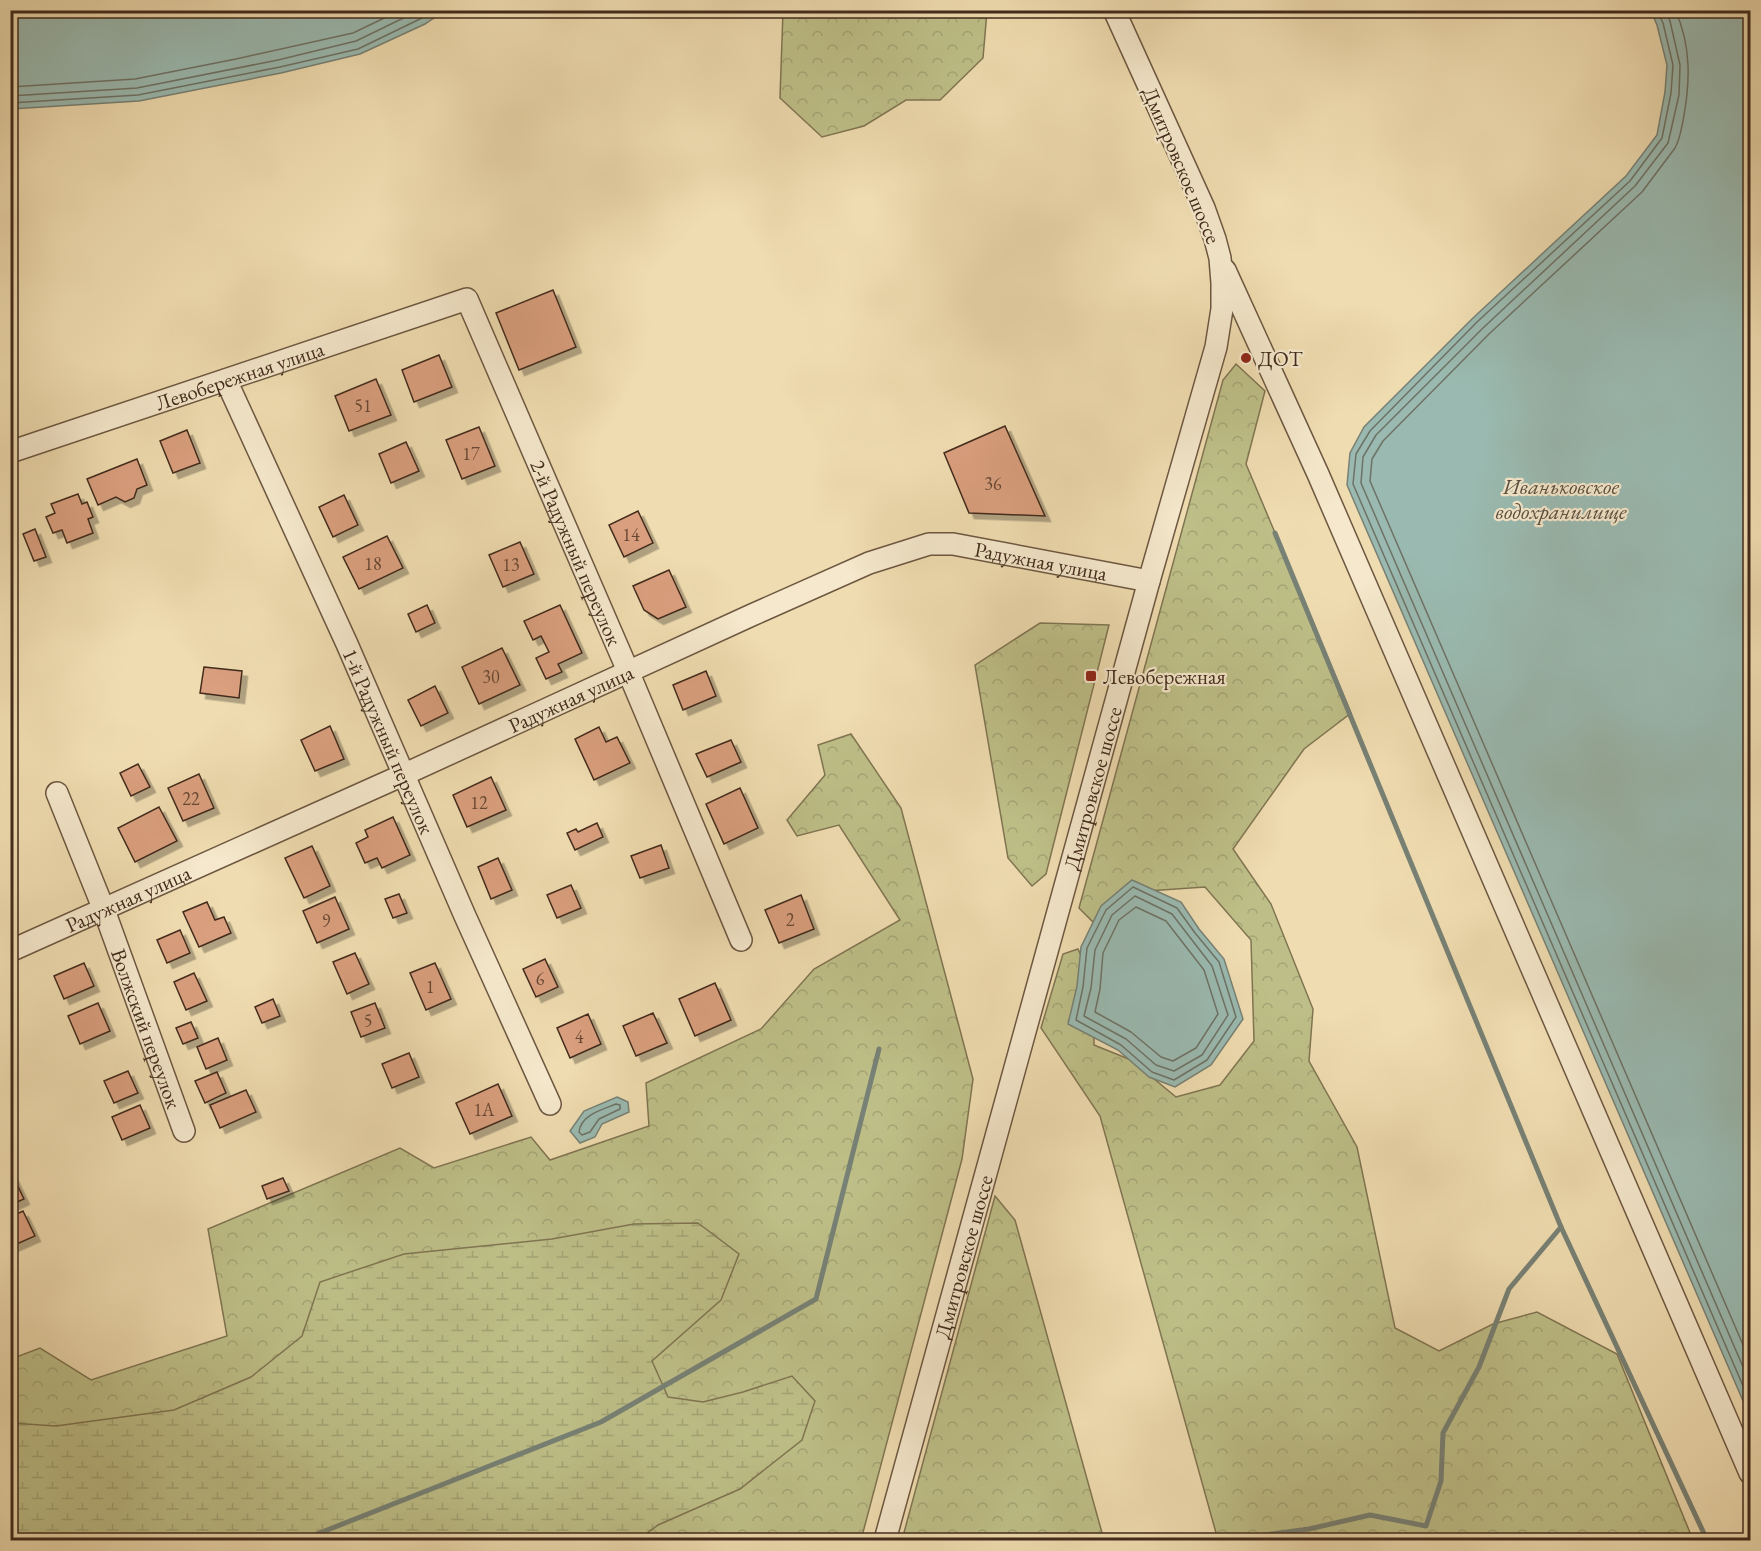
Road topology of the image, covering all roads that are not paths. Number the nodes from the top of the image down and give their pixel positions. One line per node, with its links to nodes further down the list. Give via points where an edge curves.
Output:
1 (1114, 10): 2 (street, Дмитровское шоссе, via 1204,208)
2 (1220, 258): 6 (street, Дмитровское шоссе, via 1222,309 1216,347); 15 (street, via 1318,474)
3 (467, 299): 4 (street, Левобережная улица); 7 (street, 2-й Радужный переулок)
4 (226, 380): 5 (street, Левобережная улица); 8 (street, 1-й Радужный переулок)
5 (10, 452)
6 (1149, 581): 7 (street, Радужная улица, via 953,544 929,544 869,563); 16 (street, Дмитровское шоссе)
7 (628, 671): 8 (street, Радужная улица); 11 (street, 2-й Радужный переулок)
8 (403, 775): 10 (street, Радужная улица); 13 (street, 1-й Радужный переулок)
9 (57, 793): 10 (street, Волжский переулок)
10 (104, 910): 12 (street, Радужная улица); 14 (street, Волжский переулок)
11 (741, 940)
12 (10, 951)
13 (550, 1104)
14 (184, 1131)
15 (1750, 1473)
16 (885, 1540)

